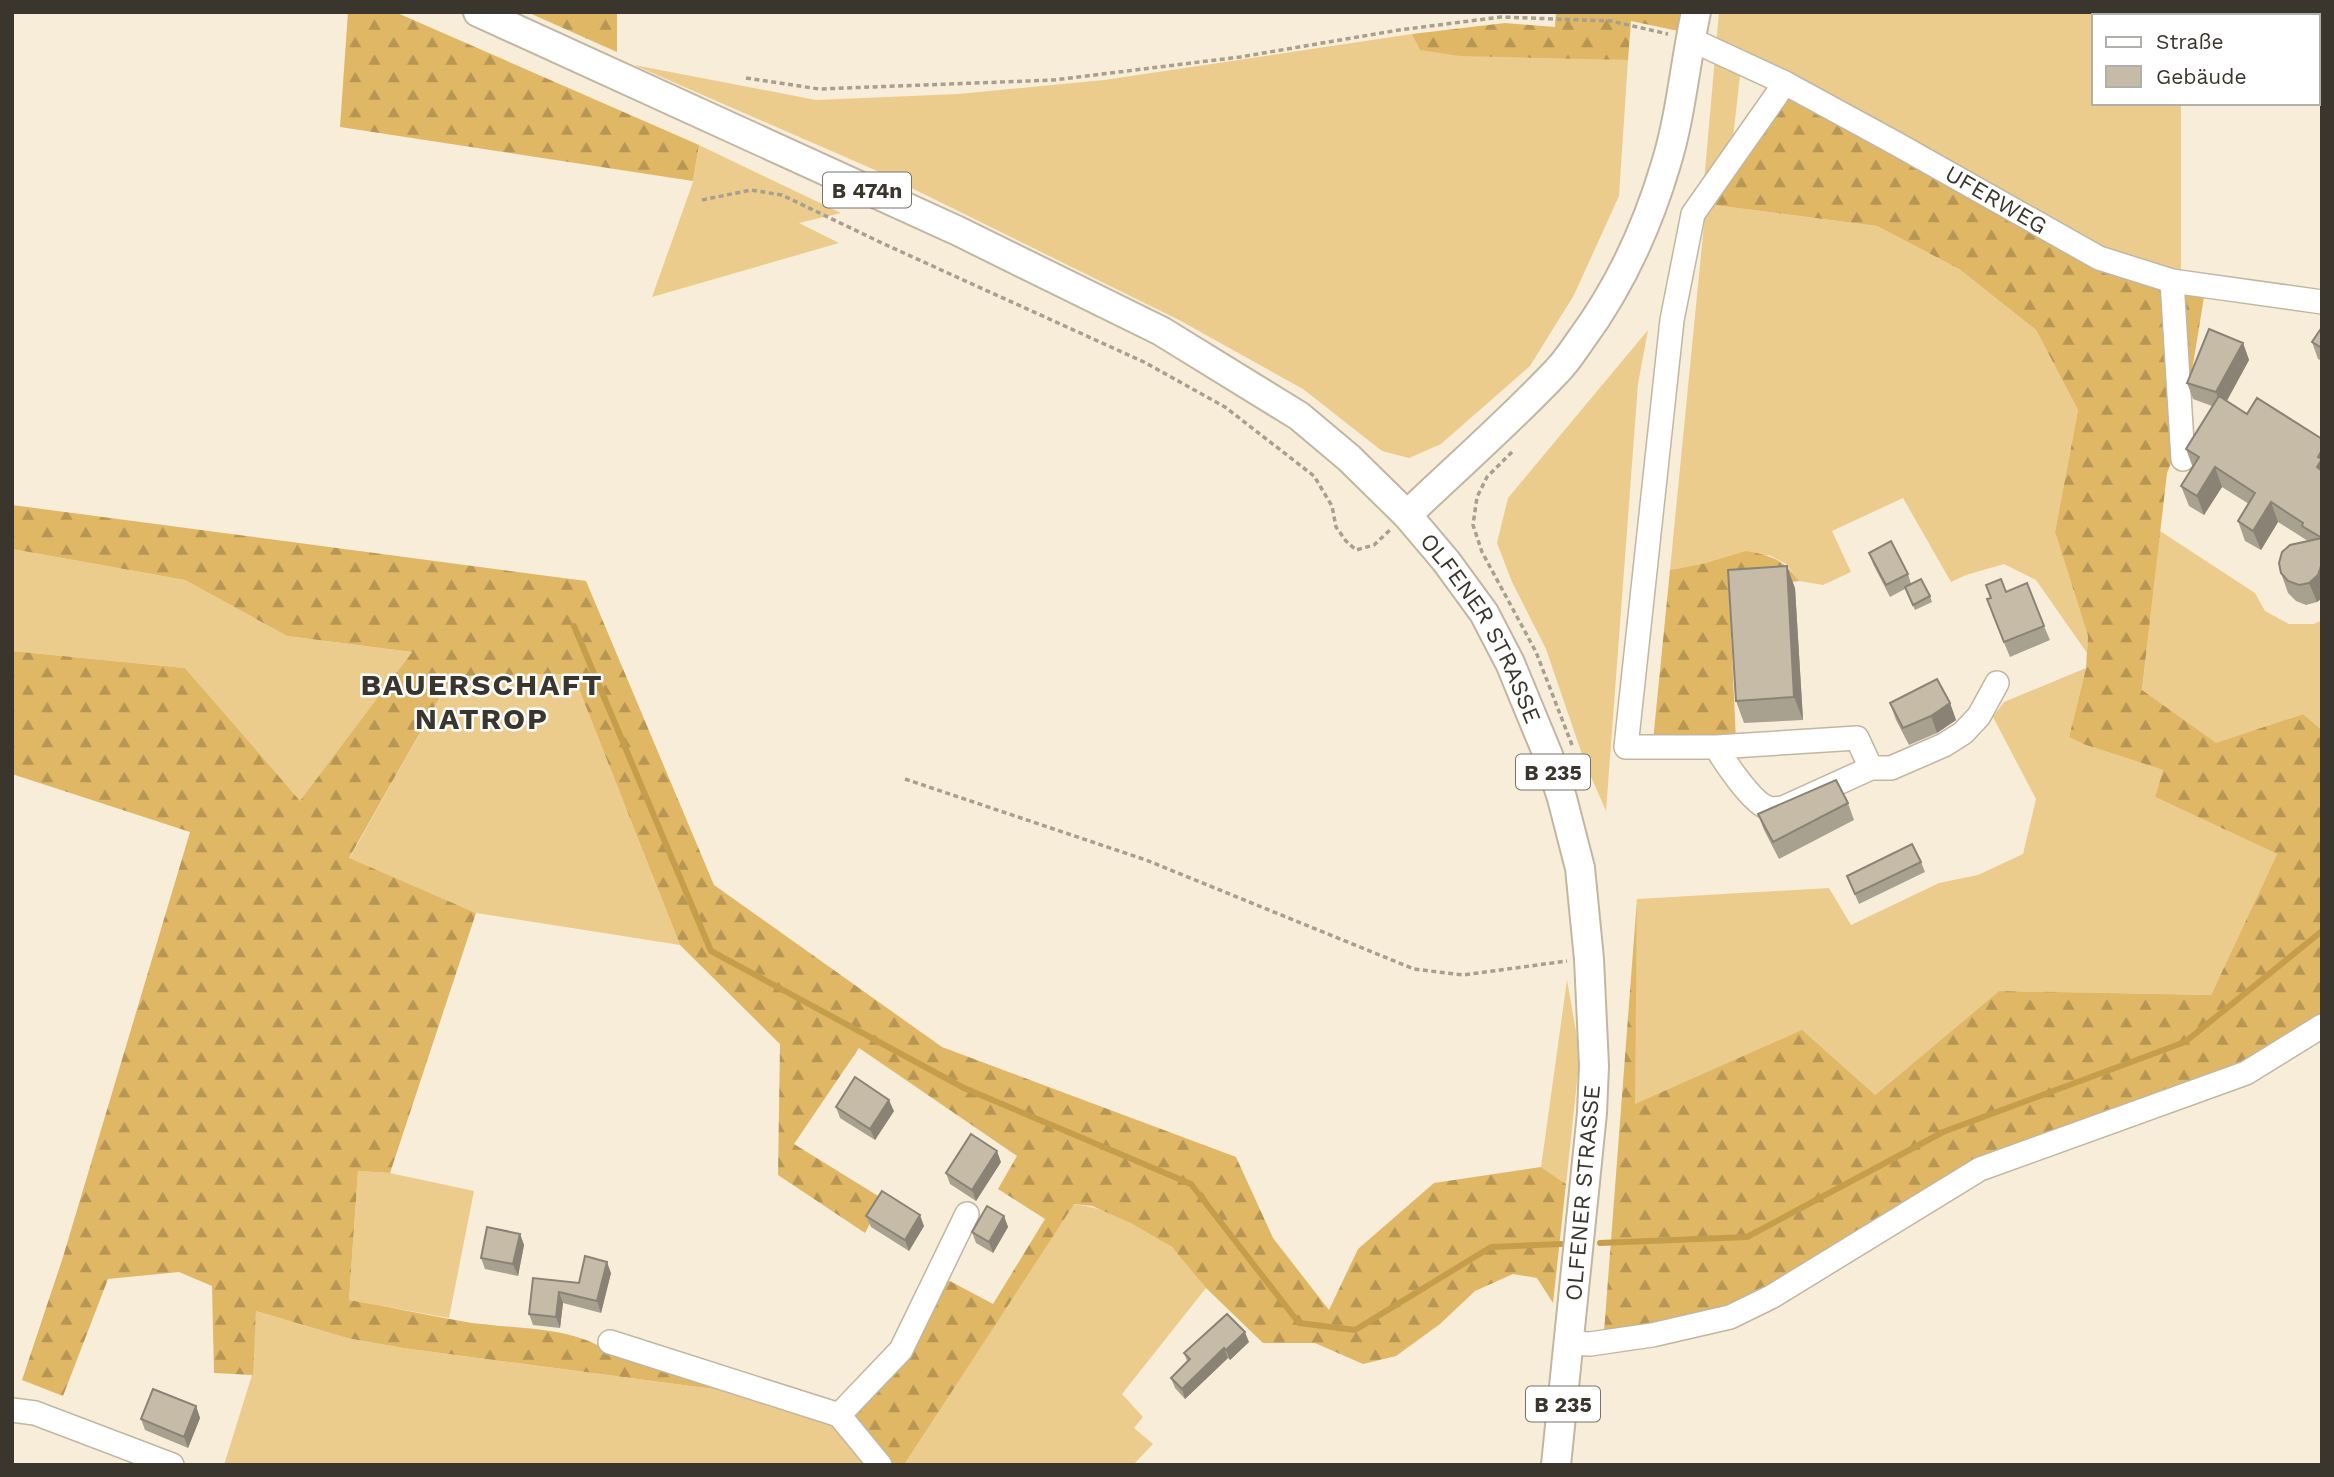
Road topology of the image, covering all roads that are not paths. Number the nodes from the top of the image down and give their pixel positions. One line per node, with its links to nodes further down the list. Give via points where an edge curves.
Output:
1 (478, 12): 7 (main road, B 474n, via 958,231 1161,331 1299,416)
2 (1693, 25): 3 (street, UFERWEG); 7 (main road, OLFENER STRASSE, via 1667,162 1629,262 1600,314 1559,369)
3 (1785, 83): 4 (street, UFERWEG, via 2099,258); 9 (street, via 1693,214 1672,320 1626,747)
4 (2172, 281): 5 (street, UFERWEG); 6 (street)
5 (2322, 302)
6 (2183, 459)
7 (1407, 515): 14 (main road, OLFENER STRASSE / B 235, via 1484,613 1510,663 1562,798 1580,868 1594,1066)
8 (1997, 683): 10 (street, via 1979,716 1963,733 1891,768)
9 (1716, 747): 10 (street, via 1857,738); 10 (street, via 1769,809 1783,808)
10 (1871, 768)
11 (2322, 1026): 14 (street, via 2246,1073 1980,1169 1771,1297 1730,1317 1652,1335)
12 (967, 1214): 16 (street, via 901,1350)
13 (610, 1342): 16 (street)
14 (1570, 1343): 19 (main road, OLFENER STRASSE / B 235)
15 (12, 1410): 17 (street, via 35,1413)
16 (839, 1415): 18 (street)
17 (172, 1465)
18 (880, 1465)
19 (1556, 1465)

